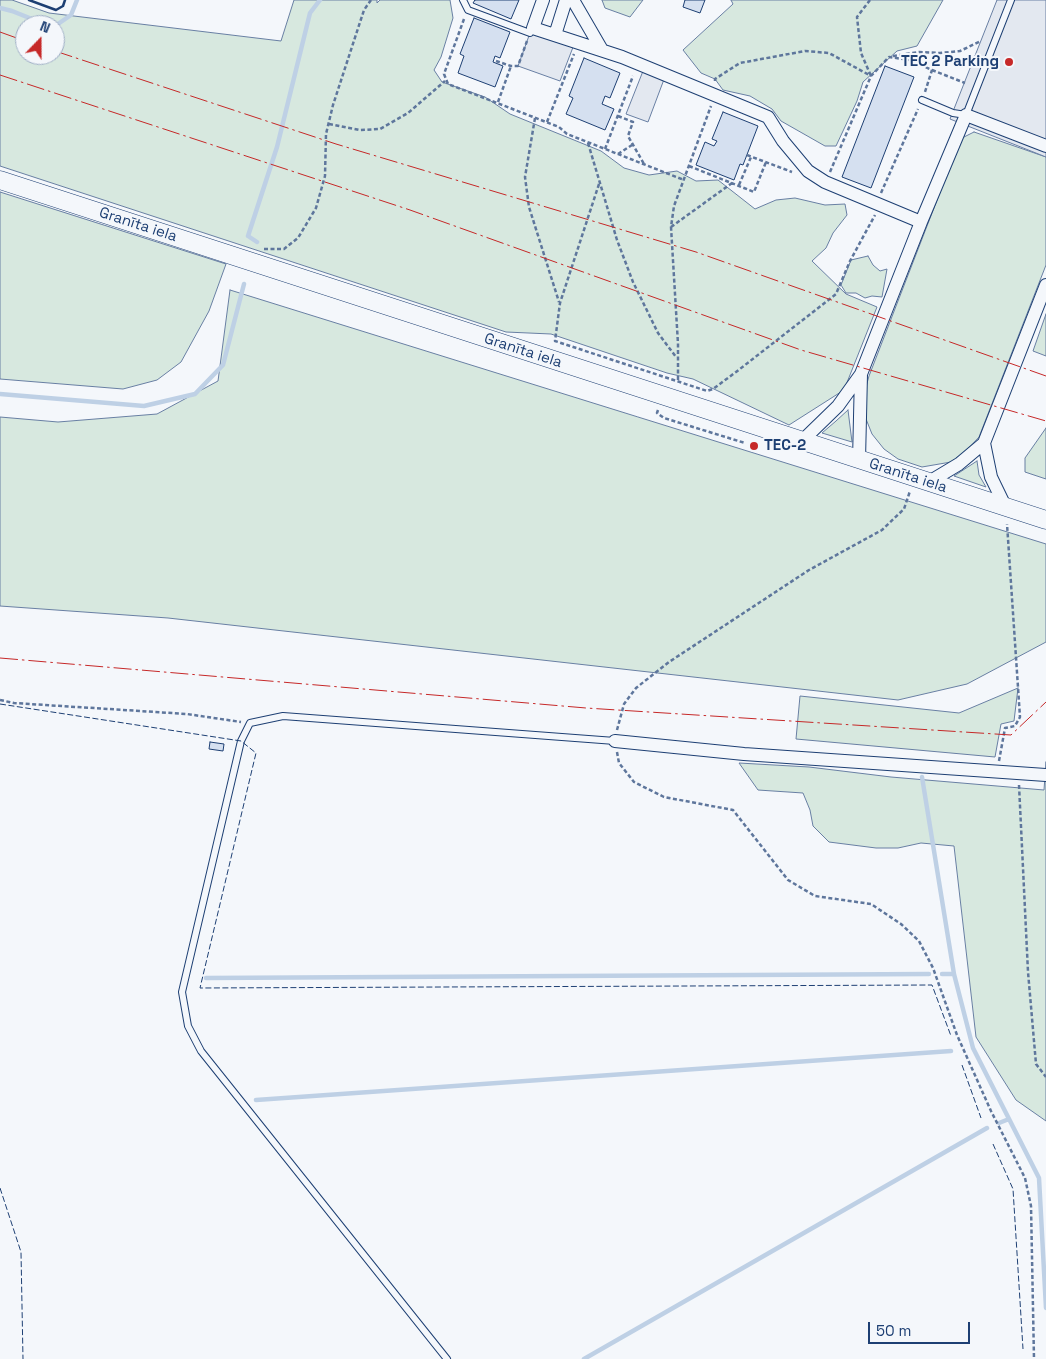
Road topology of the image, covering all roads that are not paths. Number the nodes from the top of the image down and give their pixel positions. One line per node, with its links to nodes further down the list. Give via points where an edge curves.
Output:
1 (463, 0): 6 (lane, via 468,10)
2 (543, 0): 6 (street)
3 (566, 0): 7 (street)
4 (573, 0): 8 (street)
5 (1011, 0): 10 (lane)
6 (532, 30): 7 (street)
7 (555, 35): 8 (street)
8 (602, 50): 13 (street, via 768,117 808,171 825,182)
9 (922, 100): 10 (lane)
10 (966, 115): 11 (street); 13 (street)
11 (1046, 146)
12 (0, 180): 16 (main road, Granīta iela)
13 (920, 222): 15 (street)
14 (1046, 285): 17 (street)
15 (861, 374): 16 (street, via 838,406); 18 (street)
16 (802, 442): 18 (main road, Granīta iela)
17 (984, 443): 19 (street, via 959,464); 20 (street, via 991,477)
18 (859, 460): 19 (main road, Granīta iela)
19 (922, 480): 20 (main road, Granīta iela)
20 (1006, 508): 21 (main road, Granīta iela)
21 (1046, 520)
22 (615, 741): 23 (street, via 744,754); 24 (lane, via 283,716 250,723 241,741 182,992 188,1026 201,1052)
23 (1046, 775)
24 (447, 1359)

